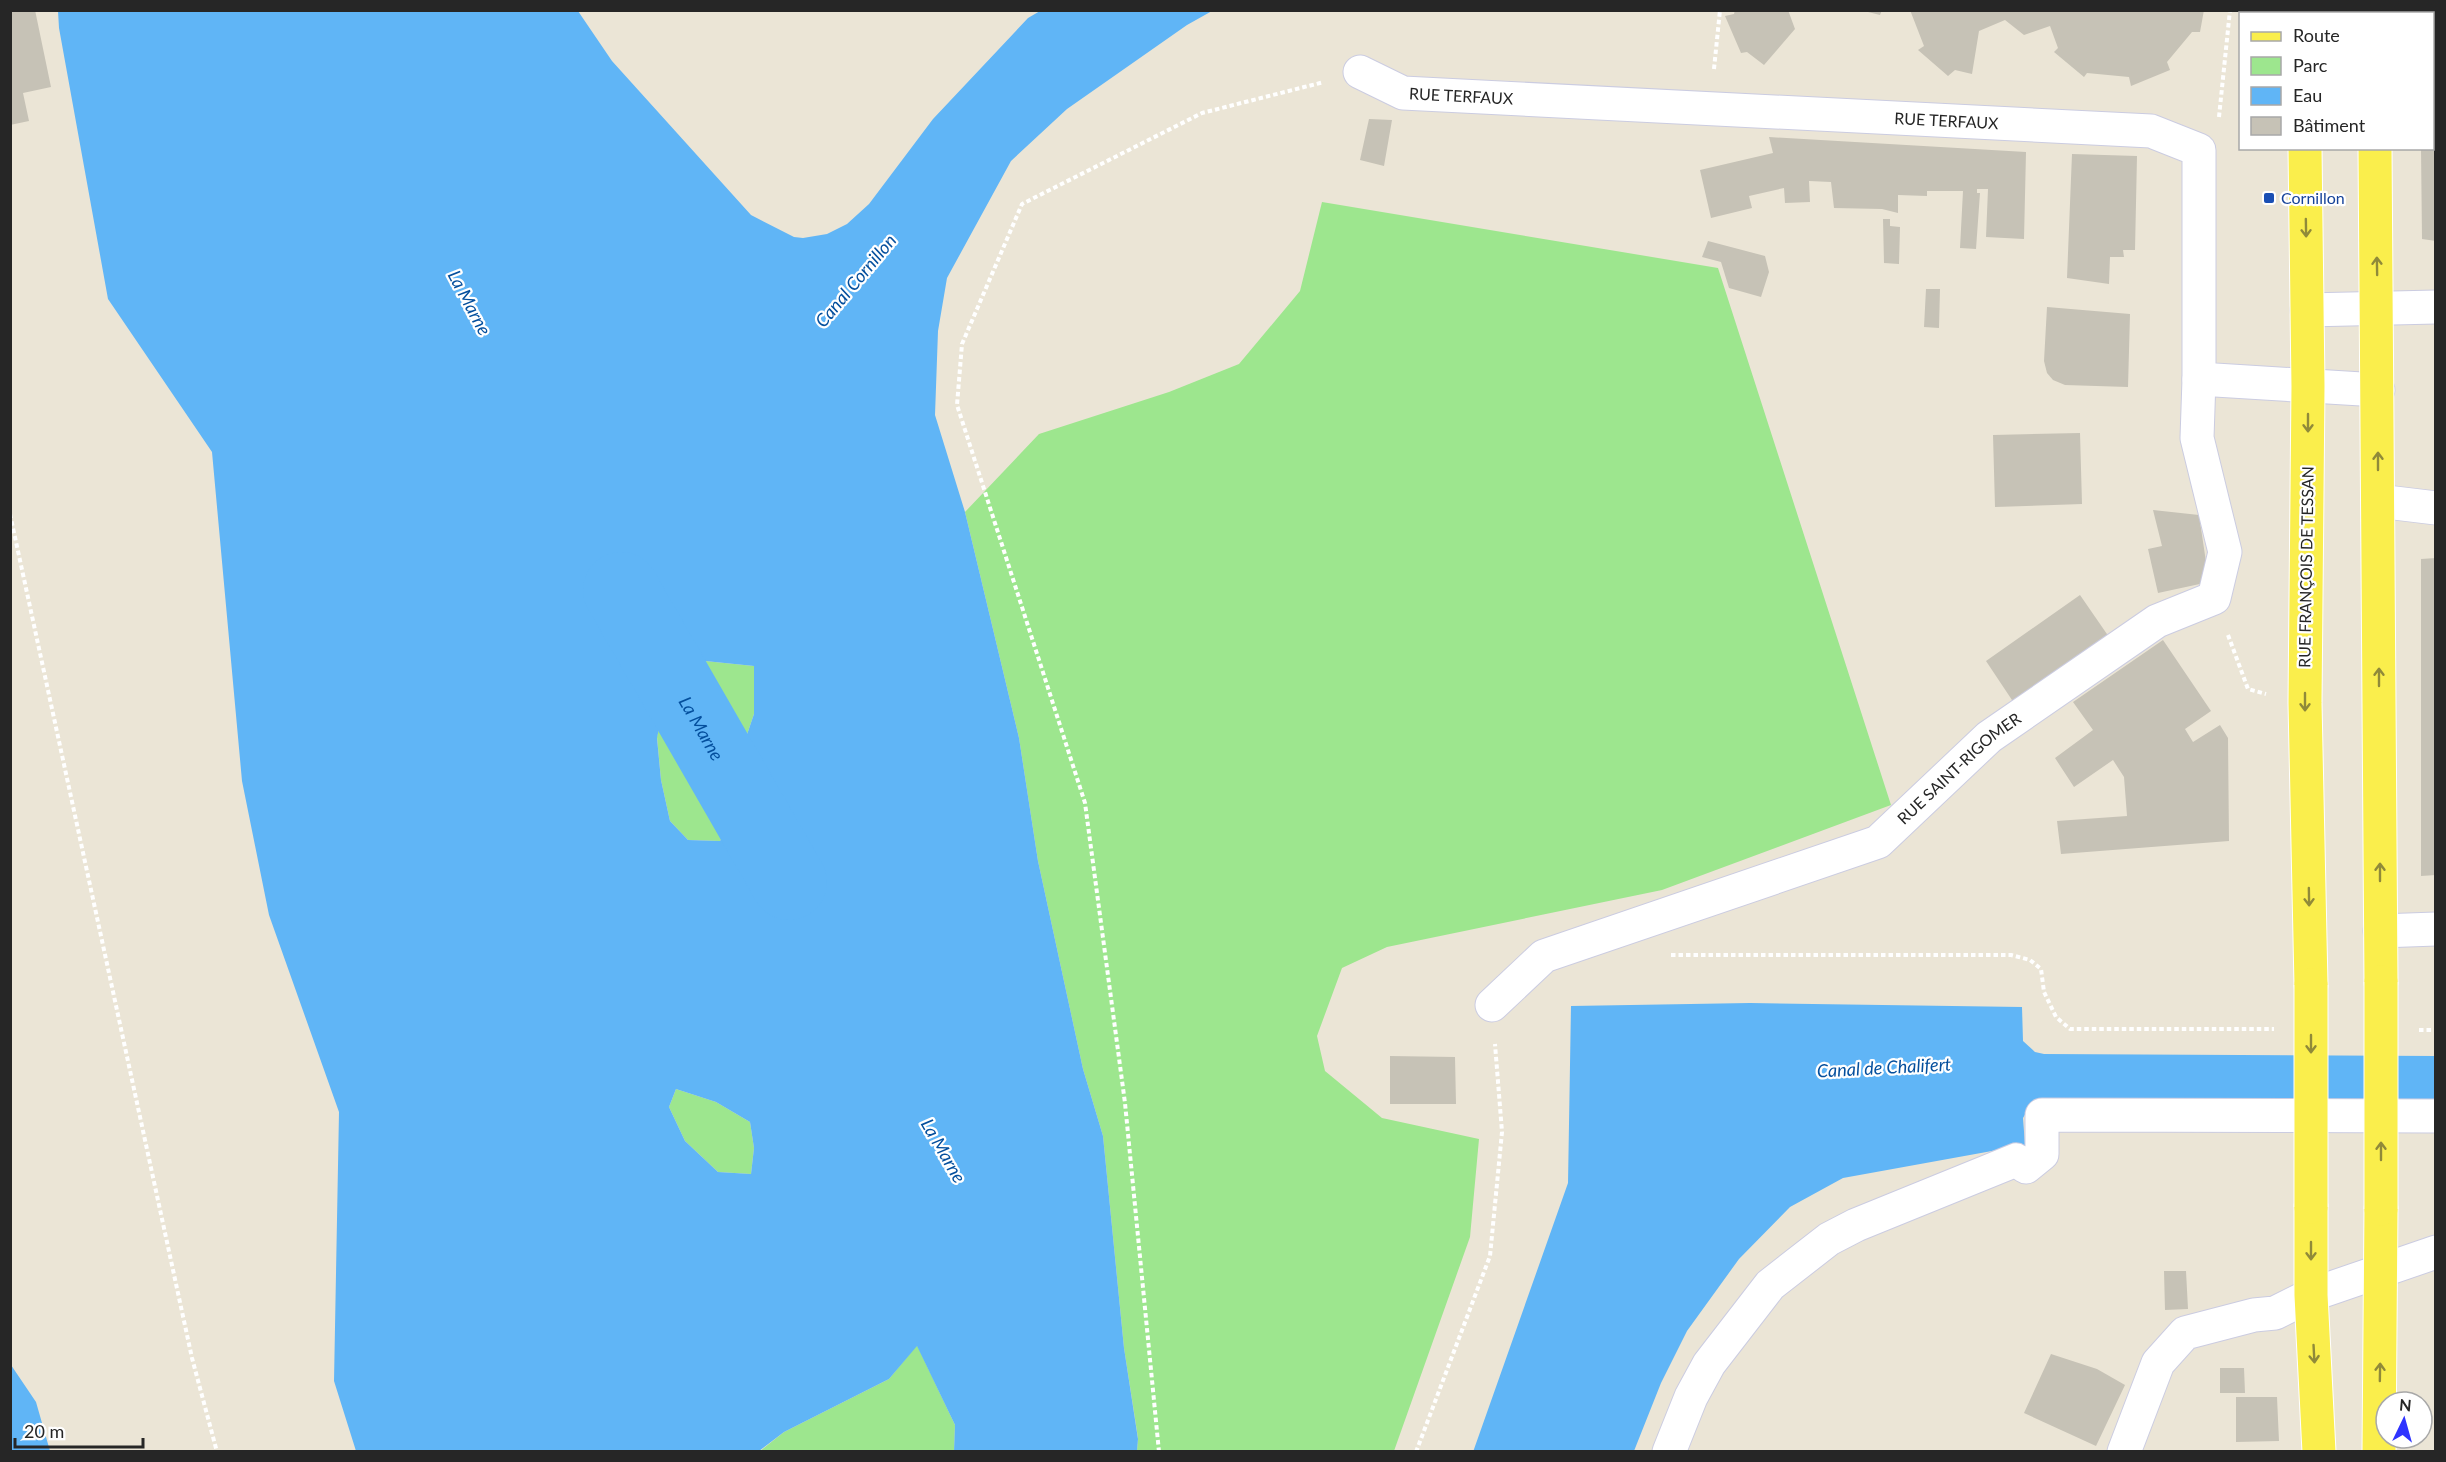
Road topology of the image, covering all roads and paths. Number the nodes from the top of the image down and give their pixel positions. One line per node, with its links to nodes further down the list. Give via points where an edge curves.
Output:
1 (1720, 10): 4 (path)
2 (2230, 10): 5 (path, via 2216,141)
3 (1360, 72): 4 (street, RUE TERFAUX, via 1403,93); 31 (path, via 1202,113 1022,204 962,345 957,405 1085,803 1125,1103)
4 (1710, 109): 5 (street, RUE TERFAUX, via 2151,131)
5 (2199, 150): 11 (street)
6 (2305, 150): 10 (main road, RUE FRANÇOIS DE TESSAN, one-way to 10)
7 (2375, 150): 8 (main road, one-way to 7)
8 (2378, 307): 9 (street); 10 (street); 13 (main road)
9 (2436, 307)
10 (2307, 310): 12 (main road, RUE FRANÇOIS DE TESSAN)
11 (2199, 379): 12 (street); 17 (street, via 2197,438 2225,552)
12 (2308, 386): 13 (street); 18 (main road, RUE FRANÇOIS DE TESSAN, one-way to 18)
13 (2378, 390): 14 (main road, one-way to 13)
14 (2378, 501): 15 (street); 20 (main road, one-way to 14)
15 (2436, 508)
16 (10, 514): 30 (path, via 192,1358)
17 (2214, 598): 18 (path, via 2248,689); 22 (street, RUE SAINT-RIGOMER, via 2157,621 1989,737 1878,842 1544,956)
18 (2305, 703): 29 (main road, RUE FRANÇOIS DE TESSAN, one-way to 29, bridge, via 2311,985)
19 (2436, 929): 20 (street)
20 (2380, 931): 28 (main road, one-way to 20, bridge)
21 (1664, 956): 23 (path, via 2011,955 2030,960 2041,969 2044,992 2056,1017 2070,1029)
22 (1492, 1005): 32 (path, via 1502,1132 1490,1256)
23 (2282, 1029)
24 (2412, 1030): 25 (path)
25 (2436, 1030)
26 (2436, 1116): 33 (street, via 2042,1115 2042,1154 2026,1167 2016,1160 1857,1225 1829,1239 1770,1285 1709,1364)
27 (2436, 1252): 28 (street)
28 (2381, 1270): 29 (street); 36 (main road, one-way to 28)
29 (2311, 1296): 34 (street, via 2275,1313 2185,1334 2158,1363); 35 (main road, one-way to 35)
30 (217, 1452)
31 (1159, 1452)
32 (1416, 1452)
33 (1669, 1452)
34 (2124, 1452)
35 (2319, 1452)
36 (2379, 1452)

